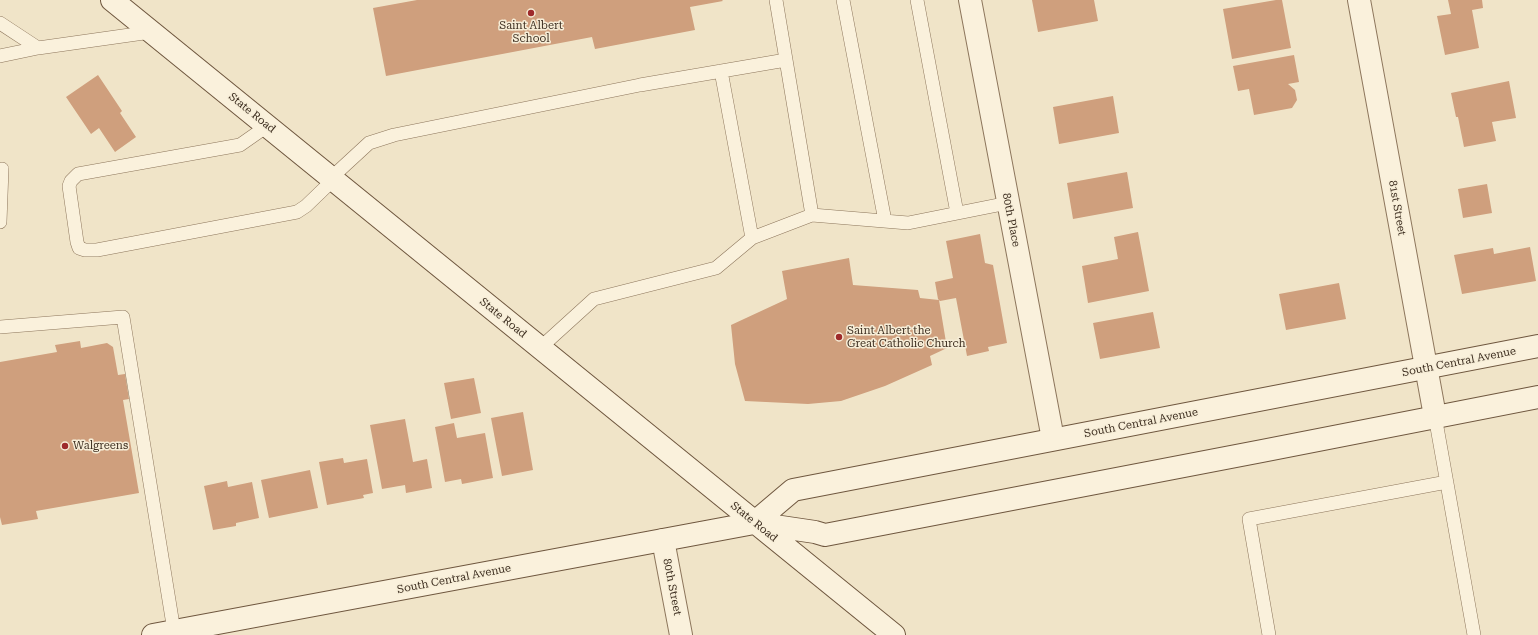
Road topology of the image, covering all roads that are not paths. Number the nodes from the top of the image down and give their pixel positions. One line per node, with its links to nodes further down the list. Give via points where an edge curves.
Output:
1 (112, 0): 8 (street, State Road)
2 (776, 0): 11 (lane)
3 (844, 0): 19 (lane)
4 (917, 0): 17 (lane)
5 (970, 0): 16 (street, 80th Place)
6 (1359, 0): 25 (street, 81st Street)
7 (0, 23): 9 (lane)
8 (151, 32): 9 (lane); 13 (street, State Road)
9 (38, 48): 10 (lane)
10 (0, 56)
11 (786, 60): 12 (lane); 18 (lane)
12 (721, 71): 15 (lane, via 394,135 369,143); 21 (lane)
13 (265, 124): 15 (street, State Road); 15 (lane, via 260,131 240,145 78,174 69,186 79,248 97,250 297,212)
14 (2, 169): 20 (lane)
15 (332, 179): 24 (street, State Road)
16 (1008, 203): 17 (lane); 28 (street, 80th Place)
17 (957, 213): 19 (lane, via 908,223)
18 (812, 215): 19 (lane); 21 (lane)
19 (885, 221)
20 (0, 222)
21 (752, 238): 24 (lane, via 716,268 594,299)
22 (0, 327): 32 (lane, via 123,317)
23 (1538, 346): 25 (street, South Central Avenue)
24 (540, 348): 30 (street, State Road)
25 (1426, 369): 27 (street, 81st Street); 28 (street, South Central Avenue)
26 (1538, 397): 27 (street, South Central Avenue)
27 (1435, 416): 29 (lane); 30 (street, South Central Avenue, via 825,535)
28 (1053, 439): 30 (street, South Central Avenue, via 793,490)
29 (1447, 482): 36 (lane, via 1249,518); 37 (lane)
30 (754, 523): 31 (street, South Central Avenue); 35 (street, State Road)
31 (663, 540): 32 (street, South Central Avenue); 34 (street, 80th Street)
32 (174, 631): 33 (street, South Central Avenue)
33 (153, 635)
34 (680, 635)
35 (894, 635)
36 (1269, 635)
37 (1474, 635)

